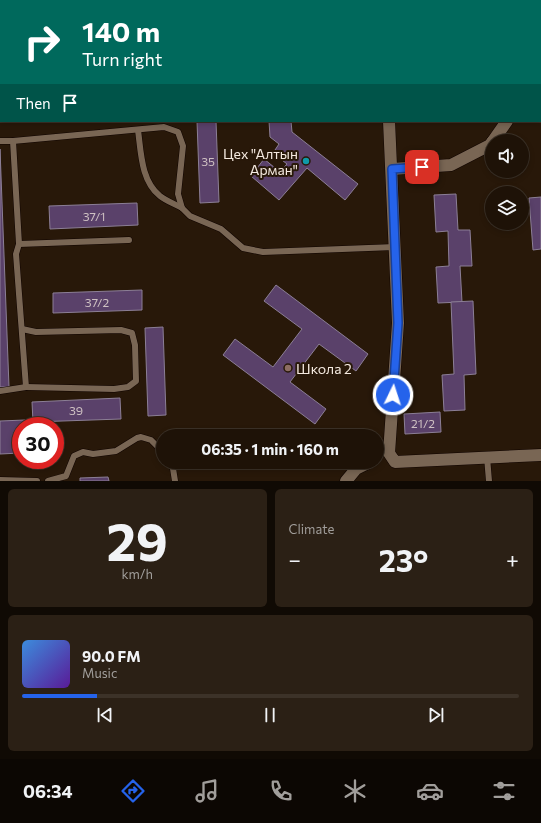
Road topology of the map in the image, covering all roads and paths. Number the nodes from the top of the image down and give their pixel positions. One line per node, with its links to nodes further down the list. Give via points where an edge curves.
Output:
1 (389, 122): 8 (street)
2 (506, 122): 4 (street)
3 (138, 130): 6 (lane); 9 (lane, via 143,165 149,183 160,196); 9 (lane, via 164,128 178,132 183,146 178,194)
4 (497, 134)
5 (0, 141): 6 (lane)
6 (13, 141): 11 (lane)
7 (485, 148): 8 (street, via 451,165)
8 (392, 169): 12 (street)
9 (182, 208): 12 (lane, via 190,216 221,229 243,248 264,252)
10 (129, 240): 11 (lane)
11 (18, 244): 13 (lane, via 16,254)
12 (395, 247): 17 (street, via 398,323)
13 (22, 329): 14 (lane); 14 (lane, via 36,332 121,330 132,333 135,345 136,381 128,387)
14 (26, 387): 15 (lane)
15 (0, 391)
16 (156, 445): 25 (lane, via 151,440 141,437 116,451 93,454 83,452 74,456 66,476)
17 (389, 453): 19 (street); 20 (street, via 394,462)
18 (541, 455): 20 (street)
19 (384, 456)
20 (487, 458): 28 (lane)
21 (173, 469): 26 (lane)
22 (356, 469): 27 (street)
23 (0, 480): 24 (lane)
24 (37, 481)
25 (48, 481)
26 (175, 481)
27 (346, 481)
28 (489, 481)

